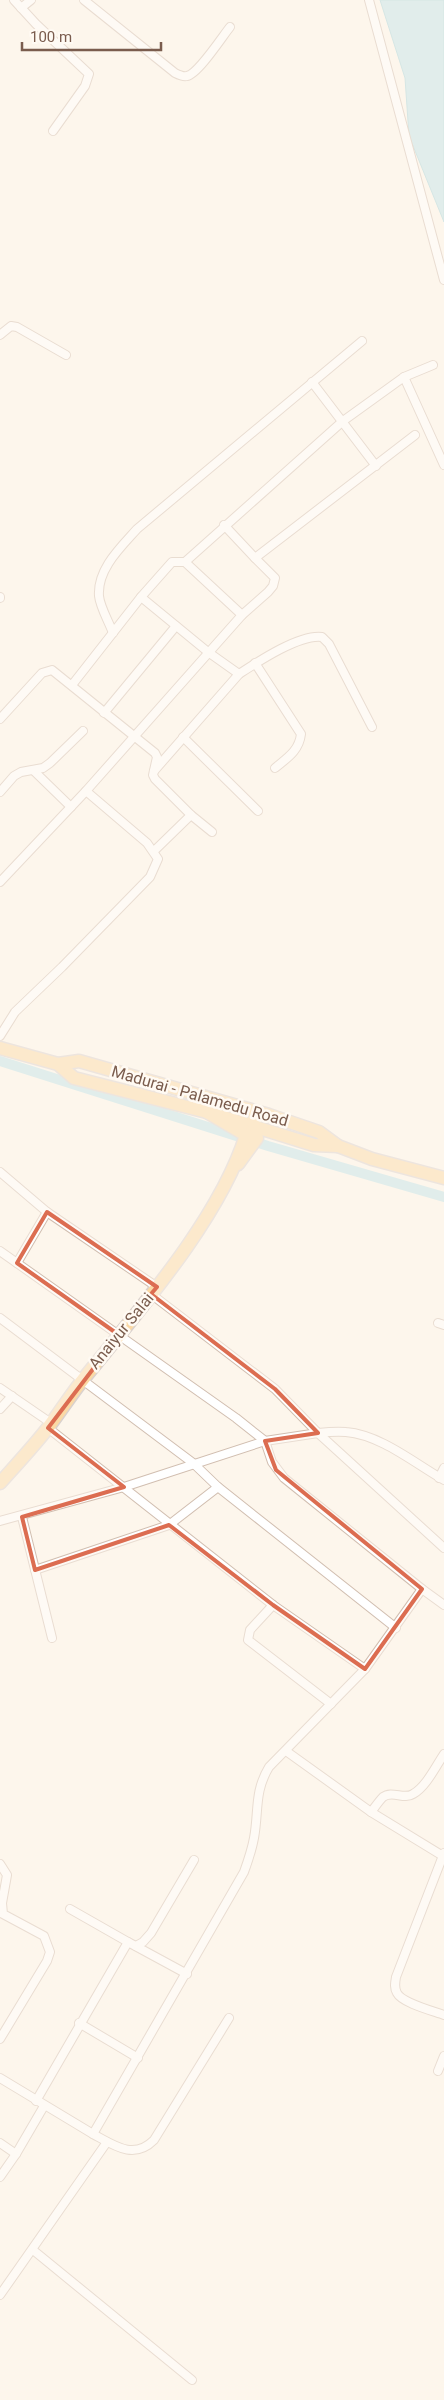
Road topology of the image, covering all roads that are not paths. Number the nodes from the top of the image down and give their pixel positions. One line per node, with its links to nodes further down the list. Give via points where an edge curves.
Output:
1 (14, 0): 5 (street)
2 (31, 0): 5 (street)
3 (84, 0): 6 (street, via 181,76 196,70)
4 (369, 0): 8 (street)
5 (21, 8): 7 (street, via 89,74)
6 (230, 27)
7 (53, 131)
8 (444, 280)
9 (0, 334): 11 (street, via 11,326 17,327)
10 (362, 340): 14 (street)
11 (66, 355)
12 (433, 365): 13 (street)
13 (404, 378): 15 (street); 17 (street)
14 (312, 382): 15 (street); 25 (street, via 137,529 120,548 101,579 99,597)
15 (343, 421): 18 (street); 19 (street)
16 (415, 435): 18 (street)
17 (444, 465)
18 (376, 466): 20 (street)
19 (224, 525): 20 (street); 21 (street)
20 (255, 558): 23 (street, via 272,574 275,582)
21 (185, 562): 22 (street, via 172,562); 23 (street)
22 (141, 597): 24 (street); 25 (street)
23 (242, 615): 26 (street)
24 (176, 626): 26 (street); 30 (street)
25 (113, 633): 29 (street)
26 (208, 652): 28 (street); 34 (street)
27 (255, 663): 28 (street); 32 (street, via 306,637 322,637 329,644); 36 (street, via 301,734 294,753)
28 (239, 674): 35 (street)
29 (72, 685): 30 (street); 31 (street, via 52,670 47,670)
30 (104, 713): 34 (street)
31 (0, 719)
32 (372, 727)
33 (84, 731): 38 (street, via 50,763)
34 (133, 736): 37 (street, via 158,757); 39 (street)
35 (184, 737): 37 (street); 42 (street)
36 (275, 768)
37 (154, 770): 43 (street, via 155,779)
38 (34, 771): 40 (street, via 14,776); 41 (street)
39 (86, 791): 41 (street); 45 (street)
40 (0, 792)
41 (71, 807): 46 (street)
42 (258, 811)
43 (191, 815): 44 (street); 45 (street)
44 (212, 832)
45 (154, 851): 47 (street, via 158,859 150,877 14,1012)
46 (0, 882)
47 (0, 1036)
48 (0, 1048): 49 (main road, Madurai - Palamedu Road)
49 (58, 1064): 50 (main road, Madurai - Palamedu Road, via 79,1062); 51 (main road, Madurai - Palamedu Road, via 74,1078)
50 (174, 1088): 51 (main road); 52 (main road, Madurai - Palamedu Road)
51 (168, 1102): 54 (main road, Madurai - Palamedu Road, via 207,1112)
52 (250, 1110): 53 (main road, Madurai - Palamedu Road); 54 (main road)
53 (269, 1115): 54 (main road, Anaiyur Salai); 55 (main road, Madurai - Palamedu Road, via 319,1132)
54 (251, 1137): 55 (main road, Madurai - Palamedu Road, via 293,1138 314,1145); 61 (main road, Anaiyur Salai, via 201,1224)
55 (338, 1146): 57 (main road, Madurai - Palamedu Road, via 372,1159)
56 (0, 1172): 58 (street)
57 (444, 1178)
58 (47, 1212): 60 (street); 61 (street)
59 (0, 1251): 60 (street)
60 (17, 1263): 63 (street)
61 (154, 1291): 63 (main road, Anaiyur Salai); 69 (street, via 275,1388)
62 (0, 1318): 64 (street)
63 (119, 1335): 64 (main road, Anaiyur Salai); 70 (street)
64 (83, 1380): 68 (main road, Anaiyur Salai); 71 (street)
65 (0, 1388): 66 (street)
66 (12, 1396): 67 (street); 68 (street)
67 (0, 1409)
68 (50, 1425): 74 (main road, Anaiyur Salai); 75 (street)
69 (318, 1433): 70 (street); 73 (street, via 346,1432 366,1437); 80 (street)
70 (266, 1441): 71 (street); 82 (street, via 272,1462 284,1478)
71 (193, 1463): 75 (street); 76 (street)
72 (444, 1468): 73 (street)
73 (442, 1479)
74 (0, 1483)
75 (124, 1487): 77 (street); 79 (street)
76 (218, 1487): 79 (street); 85 (street)
77 (22, 1517): 78 (street); 81 (street)
78 (0, 1521)
79 (169, 1525): 81 (street); 84 (street)
80 (444, 1548)
81 (35, 1570): 86 (street)
82 (422, 1589): 83 (street); 85 (street)
83 (444, 1605)
84 (272, 1606): 87 (street); 88 (street, via 250,1630 248,1640)
85 (396, 1628): 87 (street)
86 (52, 1638)
87 (365, 1669): 88 (street)
88 (331, 1704): 89 (street)
89 (286, 1751): 91 (street); 98 (street, via 269,1767 258,1790 254,1840 244,1872)
90 (444, 1754): 91 (street, via 413,1794 389,1794)
91 (371, 1812): 92 (street)
92 (443, 1854): 99 (street, via 395,1987 398,1995 406,2000)
93 (194, 1860): 97 (street, via 150,1933)
94 (0, 1864): 102 (street, via 6,1875 2,1903 4,1914 44,1936 50,1952)
95 (70, 1909): 96 (street)
96 (128, 1942): 97 (street); 101 (street)
97 (136, 1946): 98 (street)
98 (187, 1974): 104 (street)
99 (444, 2015)
100 (230, 2018): 110 (street, via 154,2140 145,2149 133,2151)
101 (79, 2024): 104 (street); 107 (street)
102 (0, 2039)
103 (444, 2056): 105 (street)
104 (138, 2058): 109 (street)
105 (438, 2071)
106 (0, 2078): 107 (street)
107 (36, 2101): 108 (street)
108 (44, 2106): 109 (street); 112 (street)
109 (93, 2134): 110 (street)
110 (107, 2142): 114 (street)
111 (0, 2143): 112 (street)
112 (16, 2154): 113 (street)
113 (0, 2177)
114 (33, 2250): 115 (street); 116 (street)
115 (0, 2295)
116 (192, 2380)

